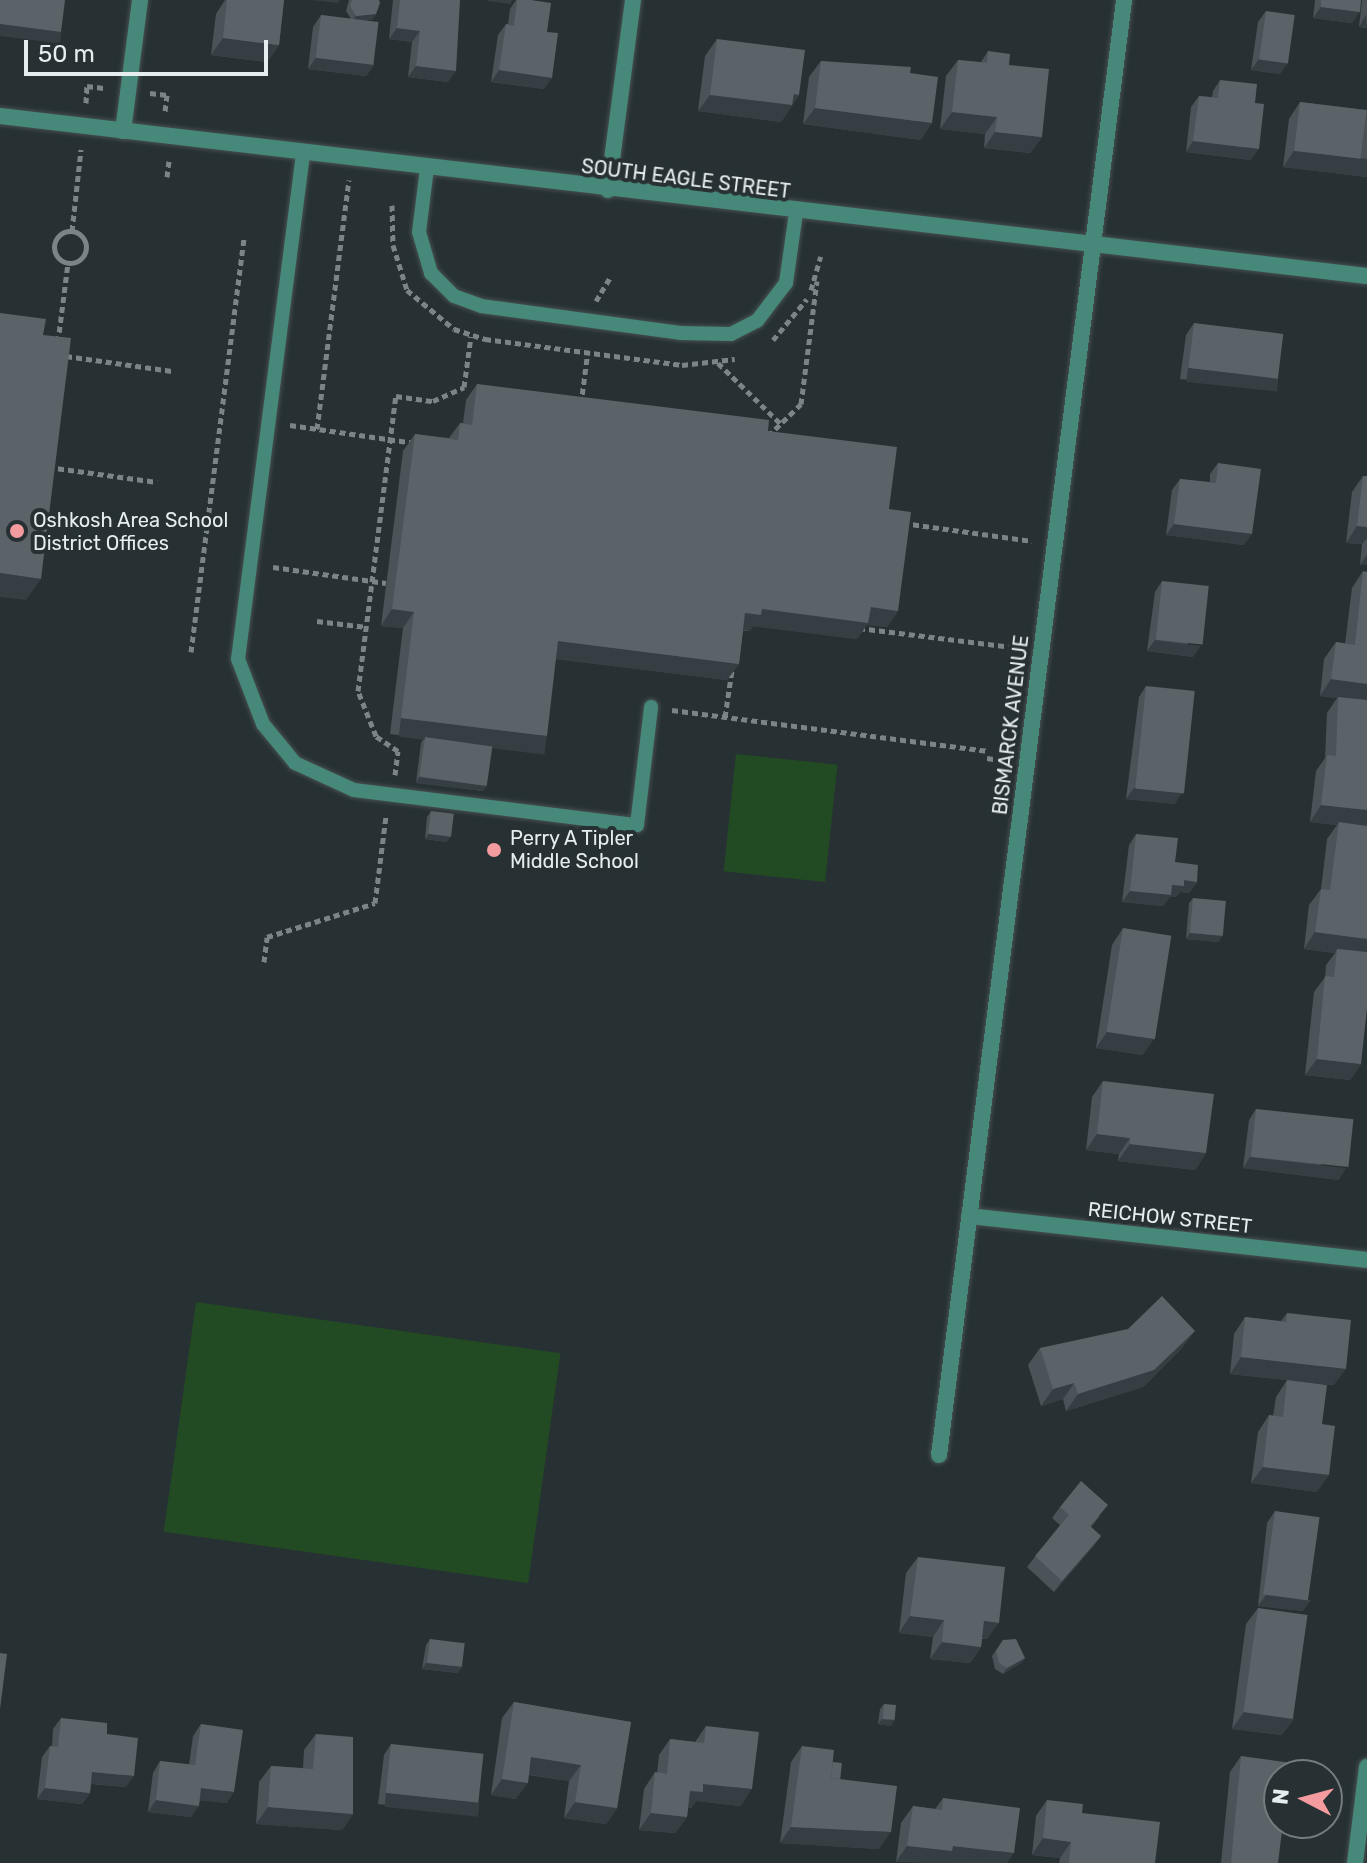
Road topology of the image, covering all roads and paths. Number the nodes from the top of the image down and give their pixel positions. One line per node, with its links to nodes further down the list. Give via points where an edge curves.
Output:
1 (140, 0): 5 (street)
2 (633, 0): 9 (street)
3 (1124, 0): 12 (street, BISMARCK AVENUE)
4 (0, 116): 5 (street, SOUTH EAGLE STREET)
5 (123, 131): 6 (street, SOUTH EAGLE STREET)
6 (303, 154): 7 (street, SOUTH EAGLE STREET); 21 (lane)
7 (352, 160): 8 (street, SOUTH EAGLE STREET); 23 (path)
8 (427, 168): 9 (street, SOUTH EAGLE STREET); 10 (lane, via 419,232 431,273 454,296 481,306 680,333 731,334 757,321 786,283)
9 (608, 190): 10 (street, SOUTH EAGLE STREET)
10 (796, 213): 12 (street, SOUTH EAGLE STREET)
11 (244, 239): 38 (path)
12 (1093, 247): 15 (street, SOUTH EAGLE STREET); 30 (street, BISMARCK AVENUE)
13 (68, 263): 13 (path, via 58,258 54,242 72,231 81,235 86,249 82,258); 17 (path, via 56,354)
14 (818, 273): 22 (path, via 801,404)
15 (1367, 276)
16 (471, 336): 24 (path, via 464,387 433,401 396,396)
17 (64, 355): 19 (path); 20 (path)
18 (718, 363): 22 (path)
19 (62, 369)
20 (172, 371)
21 (269, 422): 23 (path); 31 (lane)
22 (781, 424): 25 (path)
23 (317, 429): 24 (path)
24 (391, 439): 26 (path); 32 (path)
25 (764, 440)
26 (419, 444)
27 (51, 453): 28 (path, via 46,467)
28 (157, 482)
29 (893, 522): 30 (path)
30 (1055, 544): 37 (street, BISMARCK AVENUE)
31 (250, 564): 32 (path); 43 (lane, via 238,659 263,724 278,746 308,771 354,790)
32 (373, 581): 33 (path); 35 (path)
33 (386, 583)
34 (317, 621): 35 (path)
35 (367, 627): 43 (path, via 358,691 376,736 398,751)
36 (858, 628): 37 (path)
37 (1041, 651): 45 (street, BISMARCK AVENUE)
38 (191, 652)
39 (733, 659): 41 (path)
40 (651, 707): 41 (path); 43 (lane, via 637,825)
41 (725, 717): 42 (path)
42 (988, 751)
43 (389, 795): 44 (path, via 375,903 267,937)
44 (264, 962)
45 (969, 1216): 46 (street, REICHOW STREET); 47 (street, BISMARCK AVENUE)
46 (1367, 1260)
47 (939, 1455)
48 (1367, 1767): 49 (street)
49 (1355, 1863)

